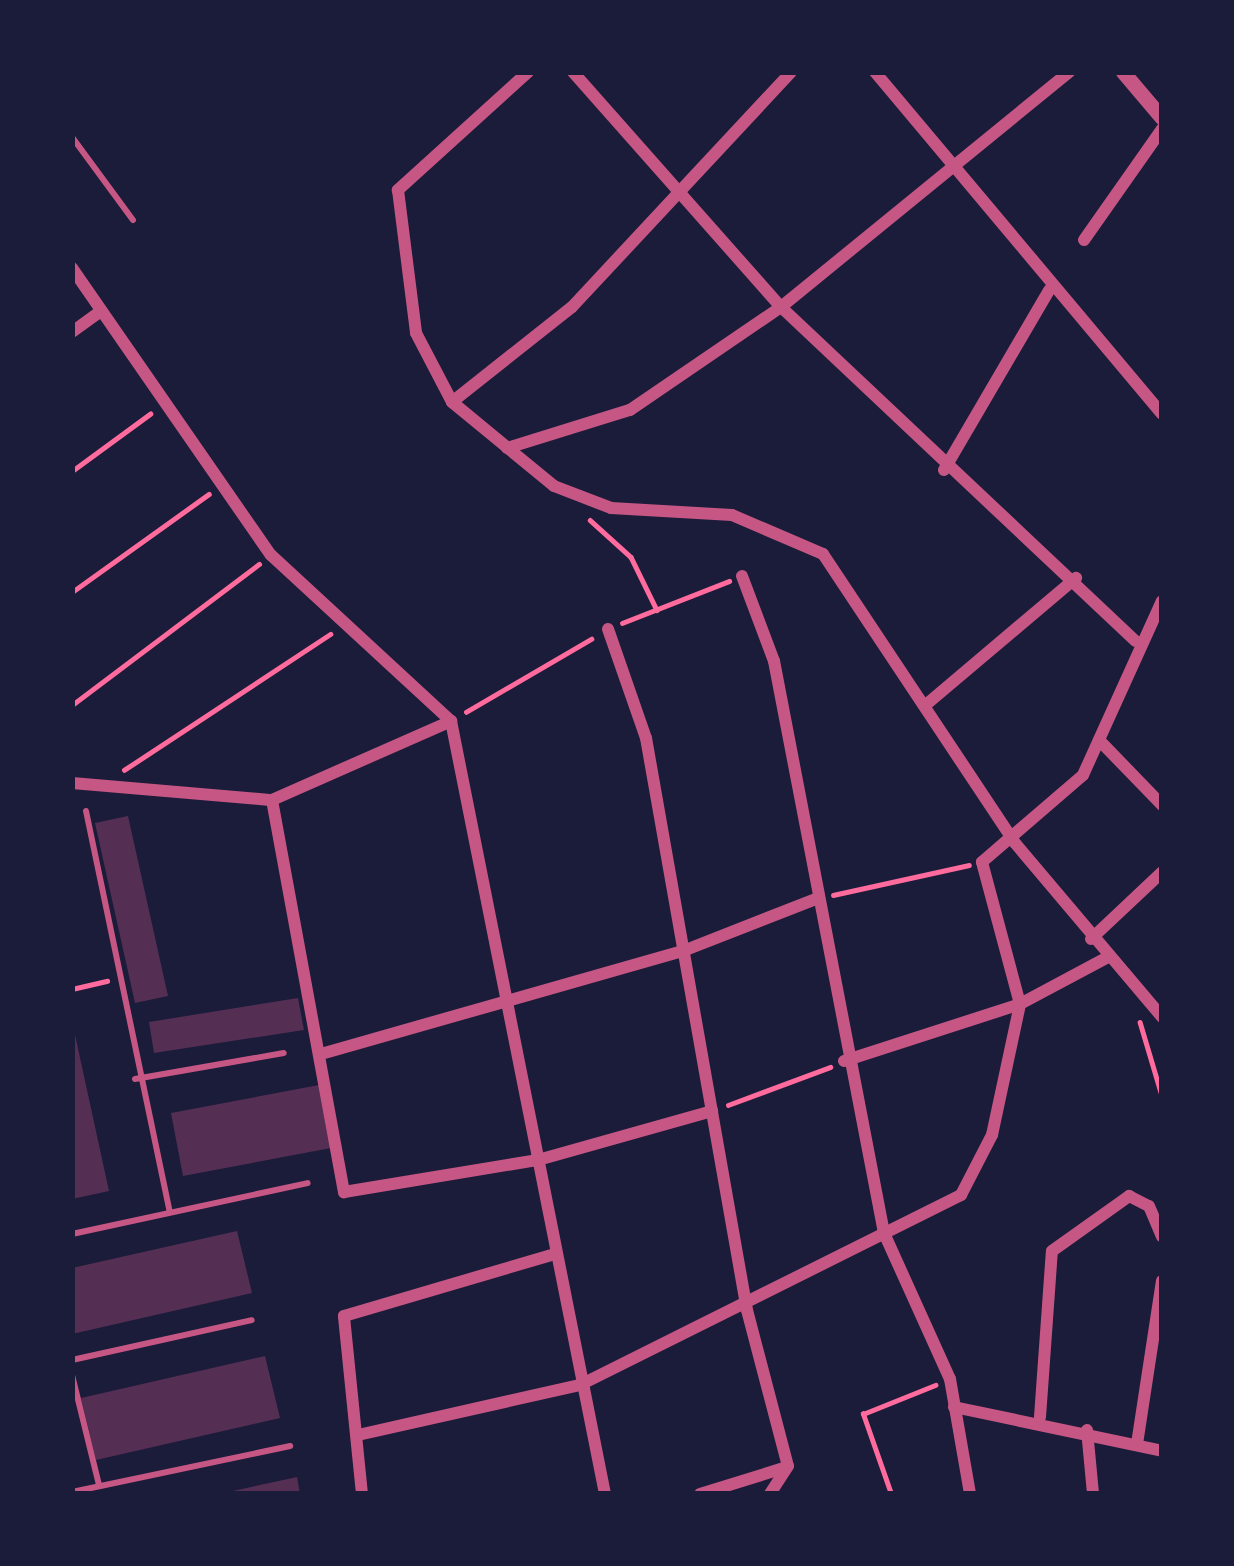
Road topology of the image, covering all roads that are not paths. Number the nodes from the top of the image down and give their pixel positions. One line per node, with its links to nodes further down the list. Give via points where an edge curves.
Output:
1 (528, 72): 19 (street, via 398,190 416,333)
2 (573, 72): 11 (street)
3 (791, 72): 11 (street)
4 (875, 72): 10 (street)
5 (1069, 72): 10 (street)
6 (1123, 72): 7 (street)
7 (1162, 118)
8 (1162, 129): 13 (street)
9 (72, 137): 12 (lane)
10 (950, 160): 15 (street); 16 (street)
11 (676, 194): 16 (street); 19 (street, via 572,307)
12 (133, 220)
13 (1084, 240)
14 (72, 268): 17 (street)
15 (1049, 290): 20 (street); 22 (street)
16 (782, 307): 21 (street, via 630,410); 22 (street)
17 (101, 311): 18 (street); 29 (street, via 217,488 271,555 353,620)
18 (72, 332)
19 (452, 402): 21 (street)
20 (1161, 411)
21 (507, 448): 28 (street, via 554,486 610,508 732,515 823,554)
22 (944, 470): 24 (street)
23 (742, 577): 37 (street, via 774,661)
24 (1076, 578): 27 (street); 28 (street)
25 (1162, 601): 27 (street)
26 (608, 629): 39 (street, via 646,738)
27 (1136, 641): 30 (street)
28 (928, 703): 35 (street)
29 (451, 722): 32 (street); 41 (street)
30 (1100, 740): 33 (street); 35 (street, via 1083,775)
31 (72, 782): 32 (street)
32 (272, 800): 45 (street)
33 (1162, 805)
34 (86, 811): 47 (lane)
35 (1015, 843): 38 (street); 42 (street, via 982,862)
36 (1162, 872): 38 (street)
37 (816, 899): 39 (street); 46 (street)
38 (1091, 939): 40 (street)
39 (683, 951): 41 (street); 48 (street)
40 (1106, 958): 42 (street); 43 (street)
41 (509, 1000): 45 (street); 49 (street)
42 (1020, 1004): 46 (street); 52 (street, via 978,1173 961,1196)
43 (1162, 1017)
44 (284, 1053): 47 (lane)
45 (321, 1054): 49 (street, via 344,1192)
46 (844, 1061): 52 (street)
47 (135, 1079): 51 (lane)
48 (712, 1111): 49 (street); 57 (street)
49 (538, 1160): 55 (street)
50 (308, 1183): 51 (lane)
51 (170, 1210): 53 (lane)
52 (884, 1233): 57 (street); 62 (street, via 950,1379)
53 (72, 1234)
54 (1162, 1236): 63 (street, via 1149,1206 1130,1196 1052,1250)
55 (554, 1254): 61 (street); 65 (street, via 344,1316)
56 (1162, 1281): 66 (street)
57 (748, 1310): 61 (street); 69 (street)
58 (252, 1320): 59 (lane)
59 (72, 1360)
60 (72, 1376): 70 (lane)
61 (580, 1385): 65 (street); 73 (street)
62 (954, 1407): 63 (street); 76 (street)
63 (1040, 1417): 64 (street)
64 (1087, 1430): 66 (street); 77 (street)
65 (358, 1435): 72 (street)
66 (1137, 1444): 68 (street)
67 (290, 1446): 70 (lane)
68 (1162, 1451)
69 (788, 1466): 74 (street); 75 (street)
70 (99, 1485): 71 (lane)
71 (72, 1492)
72 (362, 1494)
73 (605, 1494)
74 (700, 1494)
75 (770, 1494)
76 (970, 1494)
77 (1093, 1494)

